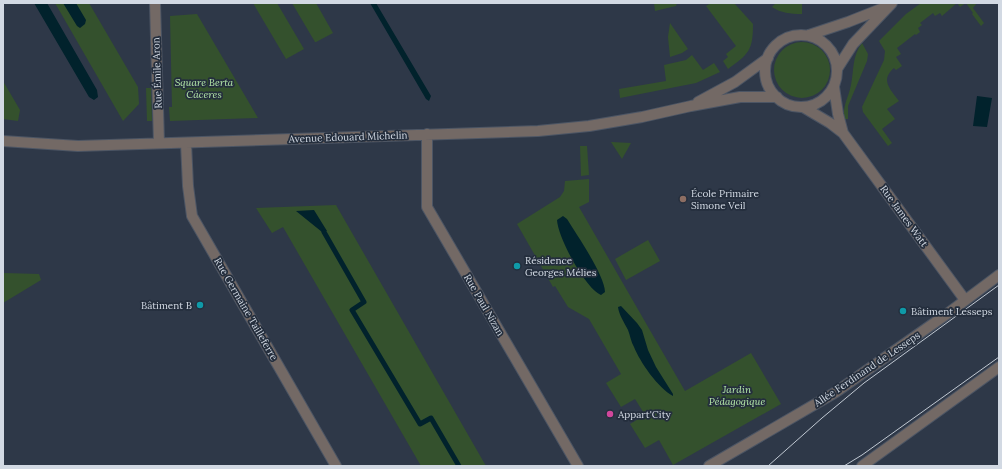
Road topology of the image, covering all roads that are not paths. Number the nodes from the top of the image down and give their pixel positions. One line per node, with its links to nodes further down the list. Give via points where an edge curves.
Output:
1 (155, 3): 14 (street, Rue Émile Aron)
2 (891, 4): 3 (street); 5 (street, via 853,44)
3 (809, 35): 4 (street, via 798,35 783,40 775,46); 5 (street, via 829,47)
4 (768, 58): 7 (street, via 766,79); 8 (street, Avenue Edouard Michelin, via 735,82)
5 (837, 69): 6 (street)
6 (834, 87): 9 (street, via 821,101); 10 (street, Rue James Watt)
7 (777, 98): 8 (street, Avenue Edouard Michelin, via 740,97); 9 (street, via 792,106)
8 (691, 106): 11 (street, Avenue Edouard Michelin, via 589,126 538,131)
9 (803, 107): 10 (street, Rue James Watt)
10 (842, 133): 16 (street, Rue James Watt)
11 (427, 134): 13 (street, Avenue Edouard Michelin); 19 (street, Rue Paul Nizan, via 427,206)
12 (3, 141): 14 (street, Avenue Edouard Michelin, via 78,146)
13 (186, 143): 14 (street, Avenue Edouard Michelin); 18 (street, Rue Germaine Tailleferre, via 192,216)
14 (159, 144)
15 (999, 275): 16 (street, Allée Ferdinand de Lesseps)
16 (965, 300): 20 (street, Allée Ferdinand de Lesseps, via 836,392)
17 (999, 366): 21 (street)
18 (336, 466)
19 (578, 466)
20 (709, 466)
21 (862, 466)

